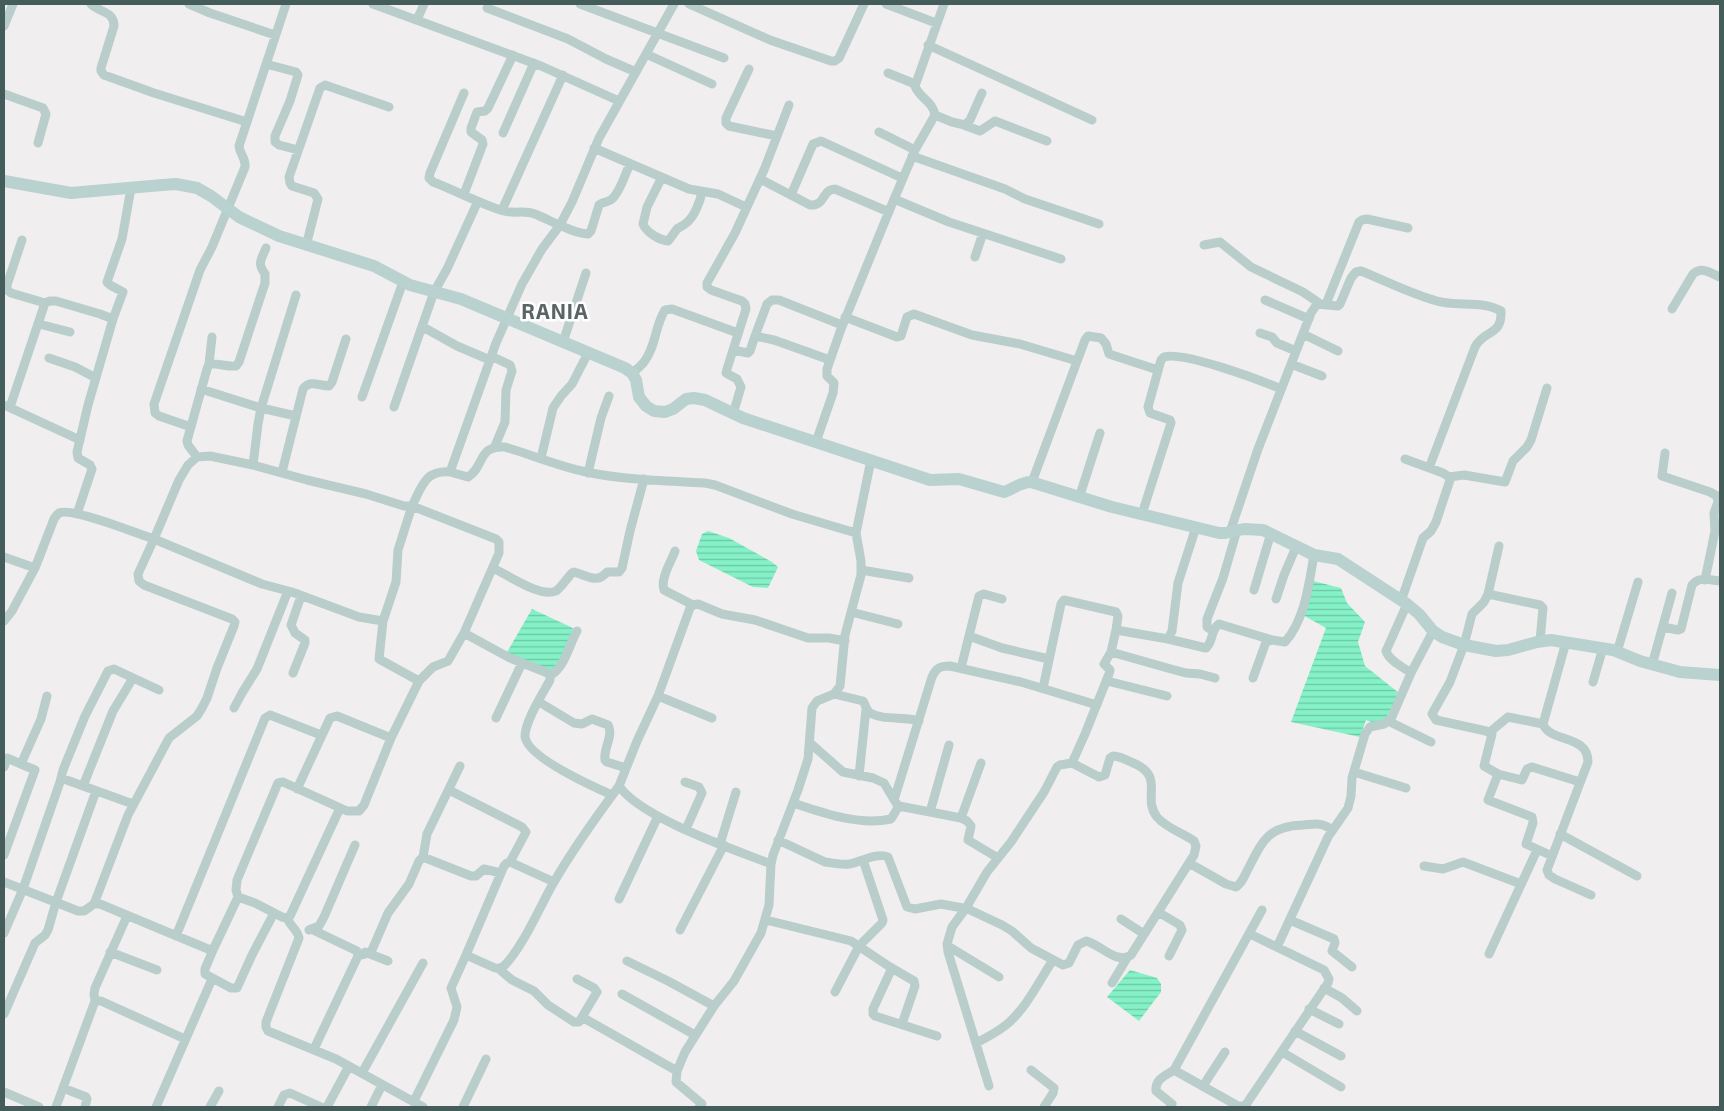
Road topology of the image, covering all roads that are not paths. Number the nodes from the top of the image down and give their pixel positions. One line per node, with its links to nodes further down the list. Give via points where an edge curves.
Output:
1 (13, 4): 16 (street)
2 (92, 4): 39 (street, via 114,19 101,68 104,75)
3 (189, 4): 18 (street)
4 (285, 4): 18 (street)
5 (373, 4): 14 (street)
6 (424, 4): 14 (street)
7 (580, 4): 17 (street)
8 (674, 4): 17 (street)
9 (689, 4): 10 (street, via 770,40 831,61 839,58)
10 (864, 4)
11 (886, 4): 15 (street)
12 (944, 4): 15 (street)
13 (487, 8): 26 (street, via 568,39)
14 (418, 20): 21 (street)
15 (933, 22): 19 (street)
16 (4, 26)
17 (658, 33): 20 (street); 22 (street)
18 (275, 35): 24 (street)
19 (928, 46): 29 (street); 38 (street)
20 (646, 54): 26 (street); 30 (street)
21 (513, 55): 23 (street); 56 (street, via 488,108 474,116 471,132 483,144)
22 (724, 58)
23 (534, 63): 28 (street); 42 (street)
24 (266, 64): 39 (street); 47 (street, via 298,75 275,142)
25 (749, 69): 43 (street, via 726,123)
26 (636, 72): 34 (street)
27 (888, 73): 29 (street)
28 (563, 75): 34 (street); 62 (street)
29 (911, 82): 37 (street, via 919,95 931,104)
30 (712, 84)
31 (464, 93): 56 (street, via 430,178)
32 (982, 93): 40 (street, via 970,120 965,125)
33 (4, 94): 45 (street, via 43,108 46,114)
34 (619, 101): 46 (street)
35 (789, 105): 43 (street)
36 (389, 107): 47 (street, via 321,86)
37 (935, 115): 40 (street); 48 (street)
38 (1092, 120)
39 (247, 122): 61 (street, via 239,146 245,167)
40 (961, 124): 44 (street, via 980,131 991,123 1000,122)
41 (879, 132): 48 (street)
42 (503, 133)
43 (777, 136): 52 (street)
44 (1047, 141)
45 (38, 143)
46 (594, 148): 49 (street); 65 (street)
47 (298, 150): 70 (street, via 290,183 314,193 318,199)
48 (913, 153): 51 (street); 64 (street, via 1025,199)
49 (630, 164): 50 (street); 65 (street, via 616,195 599,205 588,234)
50 (662, 177): 55 (street); 55 (street, via 647,207 643,224 663,240 668,241 689,220)
51 (902, 178): 57 (street, via 821,141 813,144); 58 (street)
52 (760, 179): 57 (street); 60 (street)
53 (4, 181): 54 (street, via 71,193)
54 (131, 188): 61 (street, via 176,184 197,188); 84 (street, via 122,239 107,282 123,292)
55 (702, 192): 60 (street, via 718,194)
56 (464, 194): 59 (street)
57 (792, 196): 63 (street, via 814,205 821,202 830,189 835,189)
58 (894, 199): 63 (street); 67 (street, via 931,216)
59 (478, 201): 62 (street); 78 (street)
60 (746, 207): 90 (street, via 707,283 711,290 742,300 745,304)
61 (228, 209): 70 (street, via 239,217); 121 (street, via 197,276 154,409 159,416)
62 (502, 210): 65 (street, via 526,211)
63 (885, 211): 86 (street)
64 (1098, 224)
65 (560, 225): 83 (street, via 530,270)
66 (1408, 228): 81 (street, via 1367,219 1359,222)
67 (983, 233): 72 (street); 73 (street)
68 (22, 240): 80 (street, via 7,290)
69 (1204, 245): 81 (street, via 1220,242 1251,267)
70 (306, 246): 76 (street, via 374,266)
71 (266, 248): 105 (street, via 260,263 265,283 239,362 232,367)
72 (975, 257)
73 (1062, 259)
74 (586, 273): 96 (street)
75 (1720, 277): 82 (street, via 1700,269 1696,271)
76 (401, 288): 78 (street); 115 (street)
77 (296, 296): 118 (street)
78 (433, 296): 83 (street, via 462,299); 88 (street)
79 (1265, 300): 85 (street)
80 (45, 303): 84 (street, via 56,301); 87 (street)
81 (1322, 304): 85 (street, via 1314,307); 132 (street, via 1338,306 1353,275 1361,271 1438,301 1501,311 1497,329 1480,338 1475,347)
82 (1672, 309)
83 (506, 318): 96 (street); 102 (street)
84 (113, 319): 110 (street)
85 (1309, 319): 92 (street)
86 (844, 321): 93 (street, via 772,300 767,304); 103 (street); 104 (street, via 897,337 901,336 907,318 914,314 972,335 1020,344)
87 (38, 324): 89 (street); 116 (street)
88 (423, 327): 102 (street, via 457,346); 117 (street)
89 (70, 332)
90 (738, 333): 97 (street); 108 (street, via 672,309 665,310 648,356)
91 (1260, 333): 98 (street)
92 (1303, 334): 98 (street); 99 (street)
93 (755, 336): 97 (street, via 750,352); 103 (street)
94 (212, 337): 105 (street)
95 (346, 340): 120 (street, via 332,382 329,386 306,384)
96 (563, 342): 100 (street)
97 (733, 350): 119 (street, via 726,373 737,379 741,387)
98 (1296, 350): 106 (street)
99 (1338, 351)
100 (588, 352): 108 (street); 128 (street, via 572,384 553,408)
101 (49, 358): 110 (street)
102 (491, 358): 125 (street, via 510,365 512,371 506,390 505,422); 134 (street)
103 (827, 359): 124 (street, via 826,373 834,386)
104 (1077, 362): 107 (street, via 1085,340 1090,336 1102,338 1109,354); 138 (street)
105 (209, 364): 112 (street)
106 (1291, 364): 109 (street); 113 (street)
107 (1158, 370): 113 (street, via 1164,356 1178,355); 142 (street, via 1149,412 1171,423)
108 (632, 373): 119 (street, via 639,397 654,411 665,412 686,399 694,398)
109 (1322, 376)
110 (96, 378): 123 (street)
111 (1547, 388): 136 (street, via 1531,440 1513,461 1505,482 1464,475)
112 (202, 389): 118 (street); 121 (street)
113 (1281, 389): 144 (street, via 1245,485)
114 (609, 396): 135 (street)
115 (362, 397)
116 (7, 406): 123 (street)
117 (394, 407)
118 (261, 408): 120 (street); 130 (street)
119 (733, 414): 124 (street)
120 (296, 416): 133 (street)
121 (191, 426): 127 (street, via 187,441)
122 (1100, 433): 139 (street)
123 (80, 440): 141 (street, via 76,455 92,469)
124 (811, 440): 131 (street)
125 (495, 446): 128 (street); 134 (street, via 486,451 472,475 464,477)
126 (1665, 453): 157 (street, via 1662,476 1717,496 1715,530)
127 (197, 457): 130 (street, via 210,456); 147 (street, via 188,464 179,480)
128 (541, 458): 135 (street)
129 (1405, 459): 132 (street)
130 (253, 465): 133 (street)
131 (869, 468): 138 (street, via 937,480 959,480 999,491); 145 (street)
132 (1429, 468): 136 (street)
133 (282, 472): 140 (street)
134 (450, 472): 140 (street, via 432,474)
135 (588, 472): 137 (street)
136 (1449, 477): 167 (street, via 1436,522 1423,538)
137 (644, 479): 145 (street, via 715,485 792,514); 154 (street, via 619,572 607,572 597,579 574,572 553,592 534,590)
138 (1032, 482): 139 (street)
139 (1079, 498): 142 (street)
140 (412, 506): 154 (street, via 496,538 500,546); 171 (street, via 398,550 396,582)
141 (77, 514): 147 (street); 153 (street, via 66,512 54,519)
142 (1142, 514): 143 (street)
143 (1196, 527): 144 (street, via 1218,533); 180 (street, via 1178,583 1172,631)
144 (1233, 531): 146 (street, via 1263,530); 176 (street, via 1224,578 1207,619 1207,627)
145 (856, 533): 155 (street)
146 (1271, 533): 149 (street); 160 (street)
147 (154, 539): 161 (street, via 249,579); 246 (street, via 138,574 139,580 144,585 235,622 202,708 197,716 169,738)
148 (1499, 546): 162 (street)
149 (1296, 547): 151 (street); 166 (street)
150 (675, 551): 168 (street, via 663,588)
151 (1314, 555): 167 (street, via 1338,559); 182 (street, via 1303,603 1292,632 1285,642)
152 (4, 557): 153 (street)
153 (35, 568): 170 (street)
154 (493, 568): 178 (street)
155 (861, 570): 156 (street); 169 (street)
156 (909, 578)
157 (1705, 580): 158 (street); 173 (street, via 1697,580 1692,585 1681,628)
158 (1720, 581)
159 (1638, 582): 188 (street)
160 (1254, 590)
161 (288, 591): 164 (street); 211 (street, via 257,670)
162 (1488, 594): 183 (street, via 1540,605 1544,614); 185 (street, via 1472,614)
163 (1672, 594): 173 (street)
164 (301, 596): 171 (street); 193 (street, via 291,625 305,643)
165 (1002, 598): 179 (street, via 979,596)
166 (1276, 599)
167 (1404, 603): 177 (street); 194 (street, via 1386,655)
168 (693, 605): 181 (street, via 755,620 808,638); 207 (street)
169 (851, 612): 172 (street); 181 (street)
170 (4, 620)
171 (383, 622): 200 (street, via 379,660)
172 (898, 624)
173 (1663, 627): 191 (street)
174 (1116, 630): 180 (street); 187 (street); 189 (street, via 1116,612 1064,600)
175 (577, 631): 195 (street, via 562,663)
176 (1213, 631): 180 (street, via 1206,648); 182 (street, via 1219,624)
177 (1433, 631): 185 (street); 194 (street)
178 (464, 634): 190 (street); 200 (street, via 448,660 433,667)
179 (969, 636): 189 (street); 192 (street)
180 (1168, 639)
181 (837, 640): 205 (street, via 840,686)
182 (1272, 640): 199 (street, via 1264,646)
183 (1540, 641): 184 (street); 185 (street, via 1496,651)
184 (1566, 642): 186 (street); 217 (street)
185 (1464, 645): 218 (street, via 1448,687 1433,710 1433,718)
186 (1602, 648): 188 (street); 202 (street)
187 (1111, 652): 198 (street); 201 (street, via 1104,664 1110,670)
188 (1617, 652): 191 (street)
189 (1049, 659): 203 (street)
190 (522, 663): 195 (street); 213 (street)
191 (1652, 665): 196 (street, via 1680,672)
192 (961, 668): 203 (street); 216 (street, via 943,666 935,671)
193 (293, 673)
194 (1411, 673): 215 (street)
195 (551, 675): 209 (street)
196 (1720, 675)
197 (133, 678): 204 (street); 233 (street, via 114,669 108,671 84,716); 236 (street, via 113,712)
198 (1215, 678)
199 (1253, 678)
200 (420, 681): 220 (street)
201 (1107, 681): 208 (street); 210 (street)
202 (1593, 682)
203 (1043, 688): 210 (street)
204 (159, 690)
205 (834, 694): 212 (street, via 863,702); 222 (street, via 814,704)
206 (47, 696): 226 (street)
207 (658, 696): 214 (street); 229 (street)
208 (1167, 696)
209 (539, 702): 229 (street, via 574,723 582,724 592,719 608,724 610,733 605,760); 243 (street, via 526,732 526,741 557,767)
210 (1097, 705): 225 (street)
211 (234, 708)
212 (866, 709): 216 (street, via 891,718); 232 (street)
213 (496, 718)
214 (712, 718)
215 (1388, 721): 221 (street); 230 (street, via 1367,730)
216 (919, 722): 245 (street)
217 (1543, 724): 218 (street, via 1508,717); 235 (street, via 1547,730 1578,744 1586,752 1588,762)
218 (1490, 732): 231 (street, via 1493,736 1484,766)
219 (321, 735): 220 (street, via 330,718 337,716); 239 (street); 293 (street, via 270,716 265,718)
220 (392, 738): 247 (street, via 364,805 359,811)
221 (1431, 742)
222 (810, 743): 232 (street, via 838,769 848,775); 244 (street)
223 (949, 744): 248 (street)
224 (982, 763): 250 (street)
225 (1072, 763): 261 (street, via 1057,767 1044,792); 264 (street, via 1099,776 1105,775 1113,756 1143,766 1150,777 1156,816 1194,840 1195,851)
226 (21, 764): 228 (street, via 7,758); 258 (street, via 35,770)
227 (460, 766): 240 (street)
228 (4, 767)
229 (626, 768): 237 (street)
230 (1354, 772): 238 (street); 252 (street, via 1348,808)
231 (1498, 774): 235 (street, via 1522,780 1527,769 1532,767); 257 (street, via 1488,800 1532,816 1526,844)
232 (859, 776): 245 (street, via 884,784)
233 (61, 778): 236 (street); 272 (street)
234 (685, 782): 251 (street, via 699,787 702,793)
235 (1580, 782): 253 (street)
236 (83, 786): 241 (street)
237 (619, 786): 243 (street); 249 (street, via 630,800)
238 (1406, 788)
239 (297, 789): 247 (street); 274 (street, via 283,782 277,785 237,880)
240 (450, 790): 260 (street, via 427,834); 263 (street, via 522,827 526,832)
241 (96, 791): 246 (street); 276 (street)
242 (736, 792): 256 (street)
243 (612, 795): 270 (street)
244 (793, 803): 245 (street, via 841,818 877,821 891,819); 254 (street)
245 (897, 803): 248 (street)
246 (133, 804): 277 (street)
247 (340, 808): 283 (street, via 293,912)
248 (930, 812): 250 (street)
249 (658, 816): 251 (street); 275 (street)
250 (961, 818): 261 (street, via 970,824 967,838 970,842)
251 (686, 829): 256 (street)
252 (1333, 830): 264 (street, via 1316,823 1282,827 1260,847 1236,887); 286 (street)
253 (1560, 834): 259 (street); 268 (street)
254 (778, 840): 262 (street, via 826,862 843,864); 265 (street)
255 (355, 845): 287 (street, via 324,917 319,926)
256 (722, 845): 265 (street); 288 (street)
257 (1537, 850): 259 (street); 271 (street)
258 (4, 855)
259 (1552, 856): 273 (street, via 1547,870 1549,875)
260 (423, 857): 267 (street, via 470,876 476,876 484,869); 300 (street, via 388,914)
261 (998, 858): 278 (street)
262 (863, 860): 278 (street, via 883,855 888,857 905,904 911,909 941,904); 294 (street, via 882,923)
263 (510, 862): 267 (street); 270 (street)
264 (1189, 863): 280 (street)
265 (771, 864): 285 (street)
266 (1424, 866): 271 (street, via 1443,869 1463,862)
267 (501, 873): 302 (street)
268 (1637, 876)
269 (4, 882): 272 (street)
270 (554, 882): 311 (street, via 514,953)
271 (1521, 884): 301 (street)
272 (23, 890): 276 (street); 289 (street)
273 (1591, 895)
274 (238, 897): 281 (street); 297 (street)
275 (620, 899)
276 (56, 902): 277 (street, via 81,911); 324 (street, via 48,930 35,943)
277 (94, 904): 282 (street)
278 (966, 908): 295 (street, via 952,927); 305 (street, via 1012,931 1031,948)
279 (1262, 910): 292 (street)
280 (1158, 912): 291 (street); 303 (street, via 1180,925 1182,930)
281 (274, 913): 283 (street); 314 (street, via 238,988)
282 (126, 916): 293 (street); 298 (street)
283 (287, 918): 290 (street)
284 (1121, 919): 291 (street)
285 (766, 920): 294 (street, via 844,938); 321 (street, via 734,981)
286 (1290, 920): 296 (street); 309 (street, via 1334,939 1331,950)
287 (310, 929): 290 (street); 299 (street)
288 (680, 930)
289 (4, 933)
290 (298, 933): 333 (street, via 299,938 266,1027 268,1031)
291 (1144, 934): 304 (street)
292 (1250, 934): 296 (street); 341 (street)
293 (176, 936): 297 (street)
294 (859, 946): 310 (street); 318 (street)
295 (948, 946): 313 (street); 332 (street)
296 (1277, 947): 317 (street, via 1324,970 1329,979)
297 (213, 950): 314 (street, via 204,972)
298 (110, 952): 312 (street); 320 (street, via 95,988)
299 (357, 953): 300 (street); 333 (street)
300 (370, 953): 307 (street)
301 (1489, 954)
302 (466, 955): 311 (street); 350 (street, via 451,988 457,1007 454,1020)
303 (1170, 956)
304 (1127, 958): 305 (street, via 1118,957 1086,941 1078,945 1067,965); 316 (street)
305 (1052, 960): 332 (street, via 1021,1010 1008,1024)
306 (627, 961): 321 (street)
307 (388, 962)
308 (423, 963): 342 (street)
309 (1352, 967)
310 (892, 968): 326 (street, via 916,983); 326 (street, via 872,1012 874,1016)
311 (500, 969): 325 (street, via 574,1022 579,1022)
312 (157, 970)
313 (999, 977)
314 (212, 979): 331 (street)
315 (577, 980): 325 (street, via 597,992)
316 (1112, 983)
317 (1324, 988): 322 (street); 323 (street)
318 (835, 992)
319 (622, 994): 329 (street)
320 (95, 1001): 331 (street); 347 (street)
321 (710, 1004): 329 (street)
322 (1309, 1009): 327 (street); 328 (street)
323 (1357, 1011)
324 (4, 1014)
325 (582, 1017): 339 (street)
326 (902, 1024): 330 (street)
327 (1340, 1024)
328 (1295, 1030): 335 (street); 336 (street)
329 (695, 1035): 339 (street, via 685,1052)
330 (937, 1036)
331 (185, 1039): 356 (street)
332 (976, 1043): 344 (street)
333 (314, 1049): 338 (street)
334 (1224, 1052): 345 (street)
335 (1282, 1052): 345 (street, via 1245,1106 1238,1106); 346 (street)
336 (1341, 1056)
337 (486, 1059): 363 (street)
338 (348, 1066): 342 (street); 360 (street)
339 (669, 1067): 351 (street, via 678,1085)
340 (1031, 1070): 364 (street, via 1054,1088)
341 (1174, 1070): 345 (street); 352 (street, via 1161,1078 1155,1088)
342 (362, 1073): 343 (street)
343 (382, 1085): 350 (street); 361 (street)
344 (989, 1086)
345 (1204, 1086)
346 (1341, 1087)
347 (64, 1088): 354 (street); 355 (street, via 86,1097)
348 (219, 1091): 357 (street)
349 (4, 1092): 353 (street)
350 (414, 1101): 362 (street)
351 (703, 1106)
352 (1174, 1106)
353 (39, 1107)
354 (56, 1107)
355 (85, 1107)
356 (156, 1107)
357 (210, 1107)
358 (278, 1107): 359 (street, via 287,1094)
359 (321, 1107)
360 (327, 1107)
361 (371, 1107)
362 (423, 1107)
363 (464, 1107)
364 (1044, 1107)

